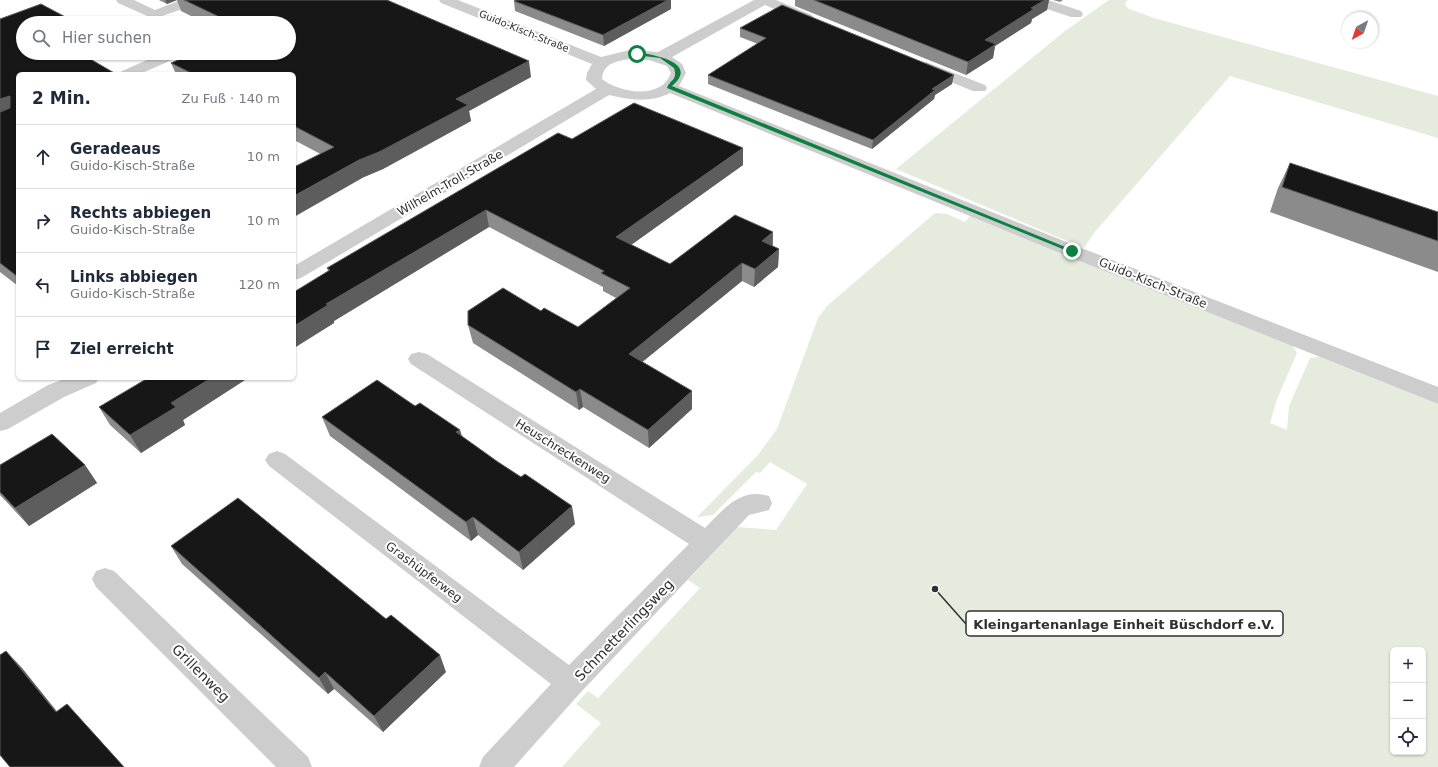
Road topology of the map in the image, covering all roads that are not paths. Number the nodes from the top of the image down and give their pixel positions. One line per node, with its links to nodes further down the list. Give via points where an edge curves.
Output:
1 (123, 0): 7 (street)
2 (194, 0): 7 (street)
3 (446, 0): 12 (street, Guido-Kisch-Straße)
4 (764, 0): 8 (street); 9 (street)
5 (1034, 0): 6 (street)
6 (1076, 14)
7 (154, 15)
8 (821, 24)
9 (661, 57): 12 (street, via 624,55); 14 (street, via 673,65 678,74 676,81)
10 (160, 60): 13 (street)
11 (914, 62): 15 (street)
12 (602, 63): 16 (street, via 593,74 594,80)
13 (132, 72)
14 (669, 87): 16 (street, via 645,95 618,94); 20 (street, Guido-Kisch-Straße)
15 (979, 88)
16 (606, 90): 17 (street, Wilhelm-Troll-Straße)
17 (296, 273)
18 (419, 359): 24 (street, Heuschreckenweg)
19 (83, 380): 21 (street, via 56,391)
20 (1438, 396)
21 (0, 424)
22 (277, 460): 26 (street, Grashüpferweg)
23 (760, 503): 24 (street, Schmetterlingsweg, via 741,508)
24 (708, 544): 26 (street, Schmetterlingsweg)
25 (105, 579): 27 (street, Grillenweg)
26 (572, 683): 28 (street, Schmetterlingsweg)
27 (297, 767)
28 (494, 767)

